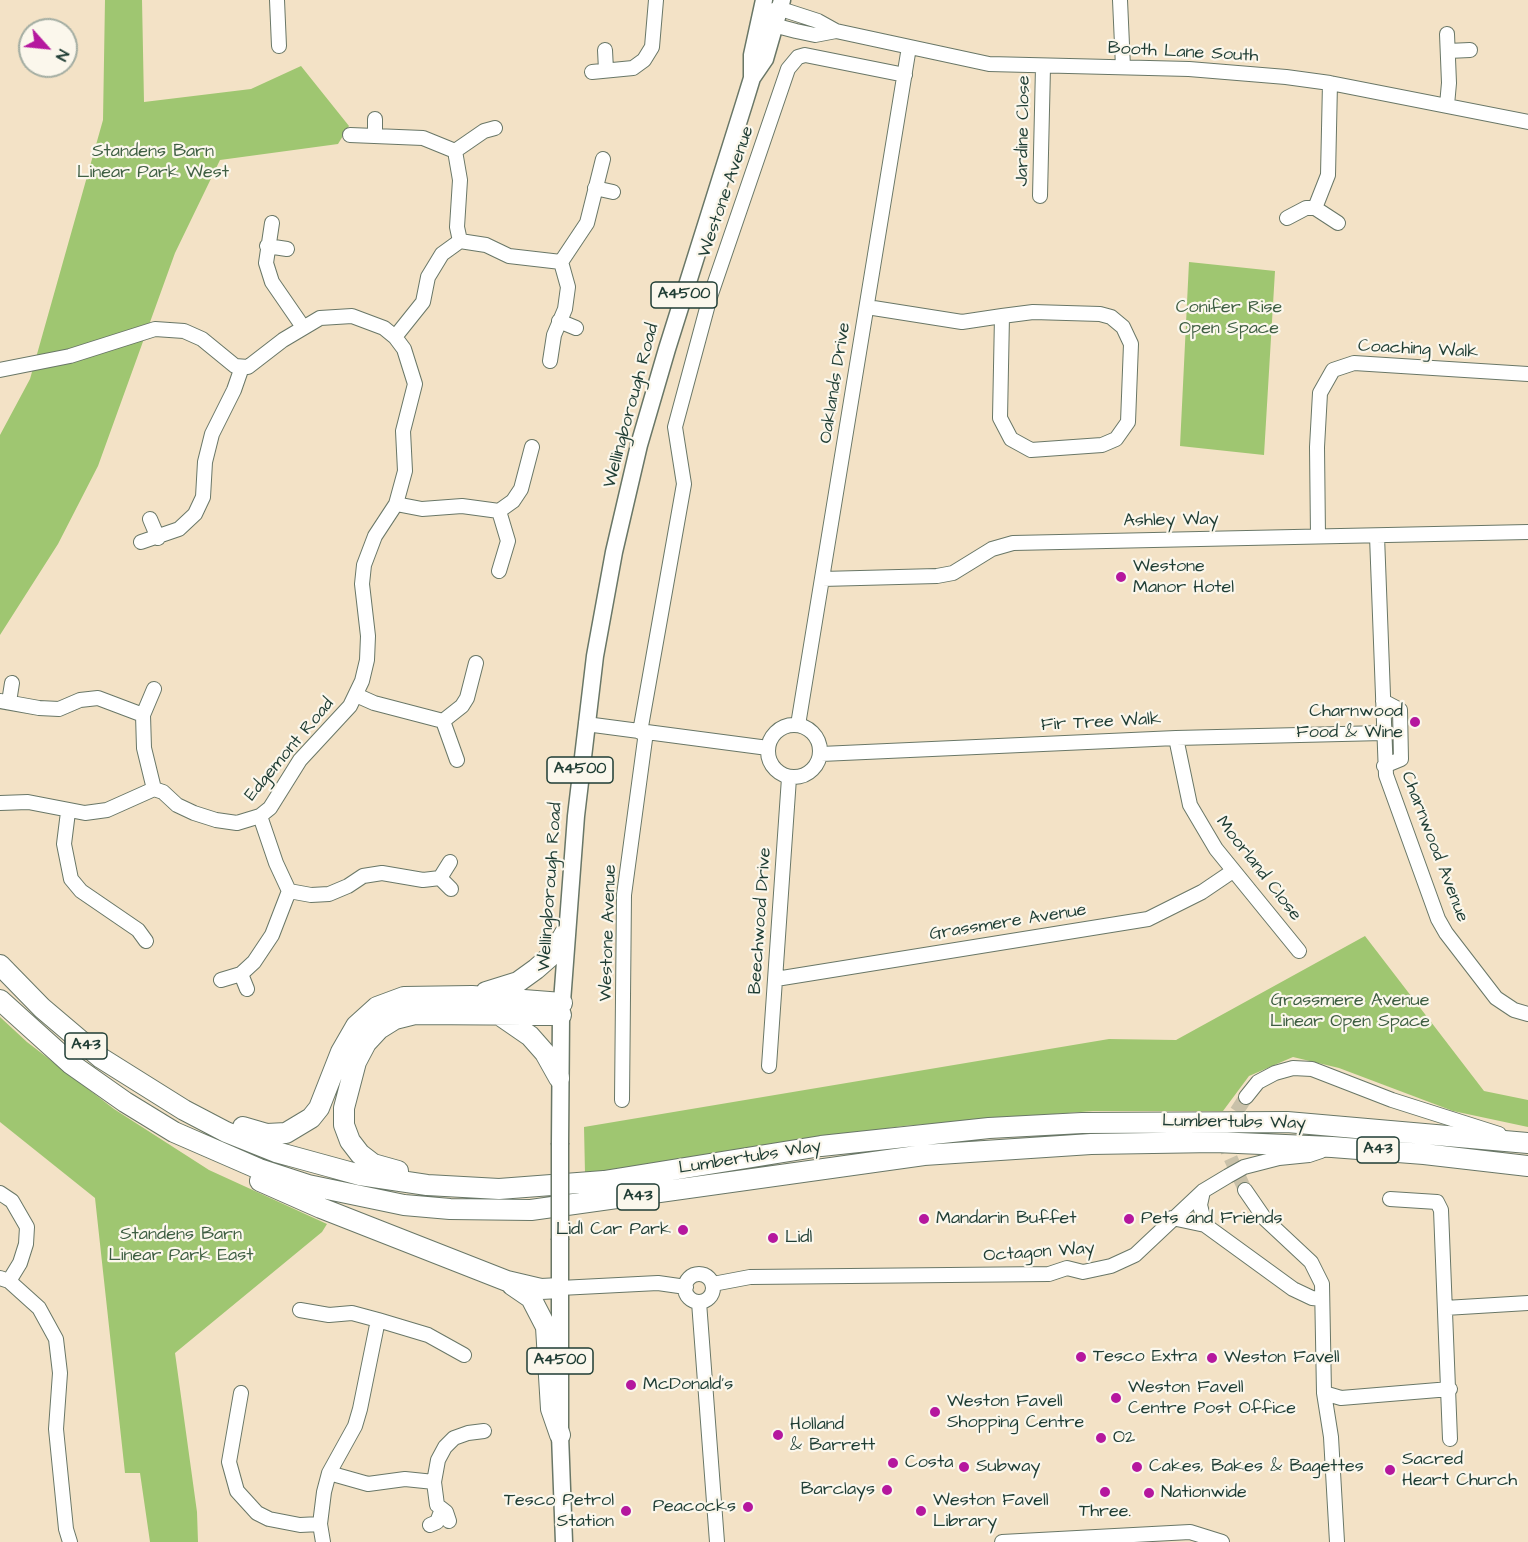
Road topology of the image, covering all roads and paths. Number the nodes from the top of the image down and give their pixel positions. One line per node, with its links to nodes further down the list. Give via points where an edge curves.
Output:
1 (277, 0): 8 (street)
2 (656, 0): 15 (street, via 649,54 633,68)
3 (1120, 0): 14 (street)
4 (773, 4): 5 (main road, Wellingborough Road / A4500); 6 (street, Booth Lane South); 18 (main road, Wellingborough Road / A4500, via 752,56)
5 (777, 26): 6 (street, Booth Lane South, via 815,35); 18 (main road, Wellingborough Road / A4500, via 765,59)
6 (836, 32): 9 (street, Booth Lane South)
7 (1447, 34): 11 (street)
8 (279, 46)
9 (909, 47): 13 (street, Booth Lane South, via 989,64); 17 (street, Oaklands Drive)
10 (605, 50): 15 (street)
11 (1448, 51): 12 (street); 20 (street)
12 (1470, 51)
13 (1043, 66): 14 (street, Booth Lane South); 30 (street, Jardine Close)
14 (1123, 67): 19 (street, Booth Lane South, via 1245,73)
15 (606, 70): 16 (street)
16 (592, 72)
17 (905, 75): 39 (street, Oaklands Drive); 70 (street, Westone Avenue, via 805,55 798,57 789,69 710,297 675,427 684,484)
18 (752, 78): 68 (main road, Wellingborough Road / A4500, via 639,445 614,552)
19 (1330, 83): 20 (street, Booth Lane South); 31 (street, via 1328,175)
20 (1447, 105): 22 (street, Booth Lane South)
21 (375, 119): 25 (street)
22 (1528, 122)
23 (495, 128): 26 (street)
24 (350, 135): 25 (street)
25 (375, 136): 26 (street, via 423,138)
26 (455, 151): 35 (street, via 460,180)
27 (603, 159): 28 (street)
28 (596, 188): 29 (street); 38 (street, via 587,223)
29 (612, 192)
30 (1040, 196)
31 (1315, 208): 32 (street, via 1306,208); 33 (street)
32 (1287, 218)
33 (1338, 222)
34 (272, 223): 36 (street)
35 (460, 241): 38 (street, via 486,245 509,256); 44 (street, via 442,254 428,277 423,303)
36 (267, 246): 37 (street); 42 (street, via 266,263 272,282)
37 (287, 249)
38 (561, 262): 41 (street, via 568,287)
39 (867, 307): 40 (street, via 962,322); 59 (street, Oaklands Drive)
40 (1002, 316): 40 (street, via 1033,312 1100,314 1123,327 1131,344 1128,422 1116,439 1102,445 1031,450 1011,439 1000,418)
41 (559, 321): 43 (street); 45 (street)
42 (303, 327): 44 (street, via 320,318 352,316 384,328); 46 (street, via 256,363)
43 (576, 328)
44 (395, 337): 50 (street, Edgemont Road, via 404,349 415,384 403,431 405,471)
45 (550, 361)
46 (242, 367): 47 (street, via 202,339 184,331 155,328 70,356); 56 (street, via 212,434 203,497 195,514 179,529)
47 (0, 370)
48 (1528, 374): 54 (street, Coaching Walk, via 1354,363 1333,370 1320,393)
49 (532, 447): 51 (street, via 521,489)
50 (396, 504): 51 (street, via 422,509 462,506); 63 (street, Edgemont Road, via 375,536 364,565 367,660)
51 (499, 511): 58 (street, via 508,541)
52 (150, 519): 56 (street)
53 (1528, 532): 55 (street, Ashley Way)
54 (1317, 536): 55 (street, Ashley Way); 59 (street, Ashley Way, via 1013,543 992,549 953,573)
55 (1377, 536): 64 (street, Charnwood Avenue)
56 (158, 538): 57 (street)
57 (141, 542)
58 (499, 571)
59 (822, 579): 69 (street, Oaklands Drive)
60 (476, 663): 67 (street, via 467,698)
61 (12, 683): 65 (street)
62 (154, 688): 66 (street)
63 (356, 696): 67 (street); 81 (street, Edgemont Road, via 300,760 270,808)
64 (1383, 701): 71 (street, Charnwood Avenue); 76 (street, Charnwood Avenue, via 1400,710 1401,759)
65 (4, 702): 66 (street, via 59,708 98,698)
66 (143, 715): 78 (street, via 144,748)
67 (443, 721): 75 (street)
68 (586, 724): 70 (street); 89 (main road, Wellingborough Road / A4500)
69 (798, 725): 73 (street, via 776,732); 74 (street, via 814,734)
70 (643, 732): 73 (street); 107 (street, Westone Avenue, via 624,895)
71 (1383, 733): 72 (street, Fir Tree Walk); 76 (street, Charnwood Avenue)
72 (1176, 738): 74 (street, Fir Tree Walk); 83 (street, Moorland Close, via 1190,805)
73 (768, 748): 77 (street, via 775,770)
74 (821, 754): 77 (street, via 813,771)
75 (457, 760)
76 (1384, 765): 101 (street, Charnwood Avenue, via 1446,933 1496,998)
77 (789, 778): 94 (street, Beechwood Drive)
78 (154, 789): 80 (street, via 107,810); 81 (street, Edgemont Road, via 177,805 216,820 237,823)
79 (0, 803): 80 (street, via 28,802)
80 (68, 812): 87 (street, via 64,844 71,879 81,891)
81 (260, 816): 86 (street)
82 (450, 862): 84 (street)
83 (1233, 871): 91 (street, Moorland Close); 94 (street, Grassmere Avenue, via 1202,892 1148,919)
84 (440, 878): 85 (street); 86 (street, via 423,880 382,873 363,876 329,894)
85 (451, 889)
86 (289, 891): 93 (street, via 272,935)
87 (120, 915): 88 (street); 90 (street)
88 (111, 927)
89 (565, 933): 98 (highway, via 552,955 518,982); 100 (main road, Wellingborough Road / A4500)
90 (146, 941)
91 (1299, 951)
92 (0, 965): 108 (highway, Lumbertubs Way / A43, via 101,1058)
93 (241, 974): 95 (street); 96 (street)
94 (776, 979): 104 (street, Beechwood Drive)
95 (221, 980)
96 (247, 989)
97 (0, 990): 102 (highway)
98 (472, 996): 100 (highway); 108 (highway, via 404,997 377,1007 356,1026 341,1052 319,1108 302,1125 286,1133 267,1134 211,1113)
99 (0, 1000): 102 (highway, Lumbertubs Way / A43)
100 (562, 1009): 103 (highway); 105 (main road, Wellingborough Road / A4500)
101 (1528, 1014)
102 (14, 1015): 109 (highway, Lumbertubs Way / A43, via 71,1064)
103 (498, 1016): 105 (highway, via 531,1036); 113 (highway, via 415,1014 395,1019 379,1029 356,1062 344,1125 350,1141 373,1164)
104 (769, 1066)
105 (559, 1078): 124 (main road, Wellingborough Road / A4500, bridge)
106 (1246, 1097): 110 (street, via 1258,1082 1275,1073 1293,1068 1312,1069 1436,1115)
107 (622, 1100)
108 (184, 1110): 113 (highway, Lumbertubs Way / A43, via 276,1152 360,1175 427,1185)
109 (174, 1132): 111 (highway, Lumbertubs Way / A43, via 217,1153 308,1185 404,1204 488,1210 531,1210 623,1199 924,1155 1091,1144 1215,1142); 121 (highway, via 232,1168 285,1192)
110 (1528, 1143): 113 (highway, Lumbertubs Way / A43, via 1287,1122 1082,1123 900,1136 604,1181)
111 (1332, 1147): 112 (highway, Lumbertubs Way / A43); 115 (street, Octagon Way, via 1244,1167)
112 (1528, 1166)
113 (499, 1189)
114 (1245, 1190): 125 (street, via 1265,1219 1311,1262 1322,1284)
115 (1203, 1191): 118 (street, Octagon Way); 119 (street, via 1200,1206)
116 (0, 1193): 120 (street, via 20,1212 27,1227 20,1263)
117 (1390, 1199): 128 (street, via 1437,1202 1441,1210)
118 (1172, 1218): 119 (street); 122 (street, Octagon Way, via 1135,1255 1083,1272 1066,1268 1049,1274 750,1277)
119 (1205, 1226): 125 (street, via 1293,1289)
120 (4, 1280): 142 (street, via 39,1308 56,1340 60,1372 56,1429)
121 (507, 1281): 124 (highway); 136 (highway, via 531,1298 546,1327 551,1409)
122 (713, 1284): 123 (street, via 699,1274 689,1279); 126 (street, via 711,1295)
123 (686, 1287): 124 (street, via 658,1283); 126 (street, via 691,1299)
124 (560, 1288): 136 (main road, Wellingborough Road / A4500)
125 (1322, 1299): 134 (street)
126 (699, 1302): 145 (street)
127 (1528, 1303): 128 (street)
128 (1445, 1308): 132 (street)
129 (300, 1310): 130 (street, via 329,1315 352,1313)
130 (378, 1320): 131 (street, via 428,1335); 138 (street, via 355,1426)
131 (464, 1355)
132 (1450, 1389): 134 (street, via 1341,1398); 137 (street)
133 (241, 1393): 140 (street, via 229,1462 237,1491 257,1513 269,1519)
134 (1324, 1393): 148 (street, via 1331,1437)
135 (484, 1431): 139 (street, via 454,1438 445,1447)
136 (560, 1435): 144 (main road, Wellingborough Road / A4500)
137 (1450, 1438)
138 (329, 1473): 139 (street, via 368,1484 405,1479); 140 (street)
139 (434, 1482): 141 (street, via 437,1505 445,1515)
140 (320, 1524): 143 (street)
141 (430, 1525)
142 (70, 1542)
143 (323, 1542)
144 (564, 1542)
145 (717, 1542)
146 (1002, 1542): 147 (street, via 1183,1532 1203,1534)
147 (1222, 1542)
148 (1337, 1542)

